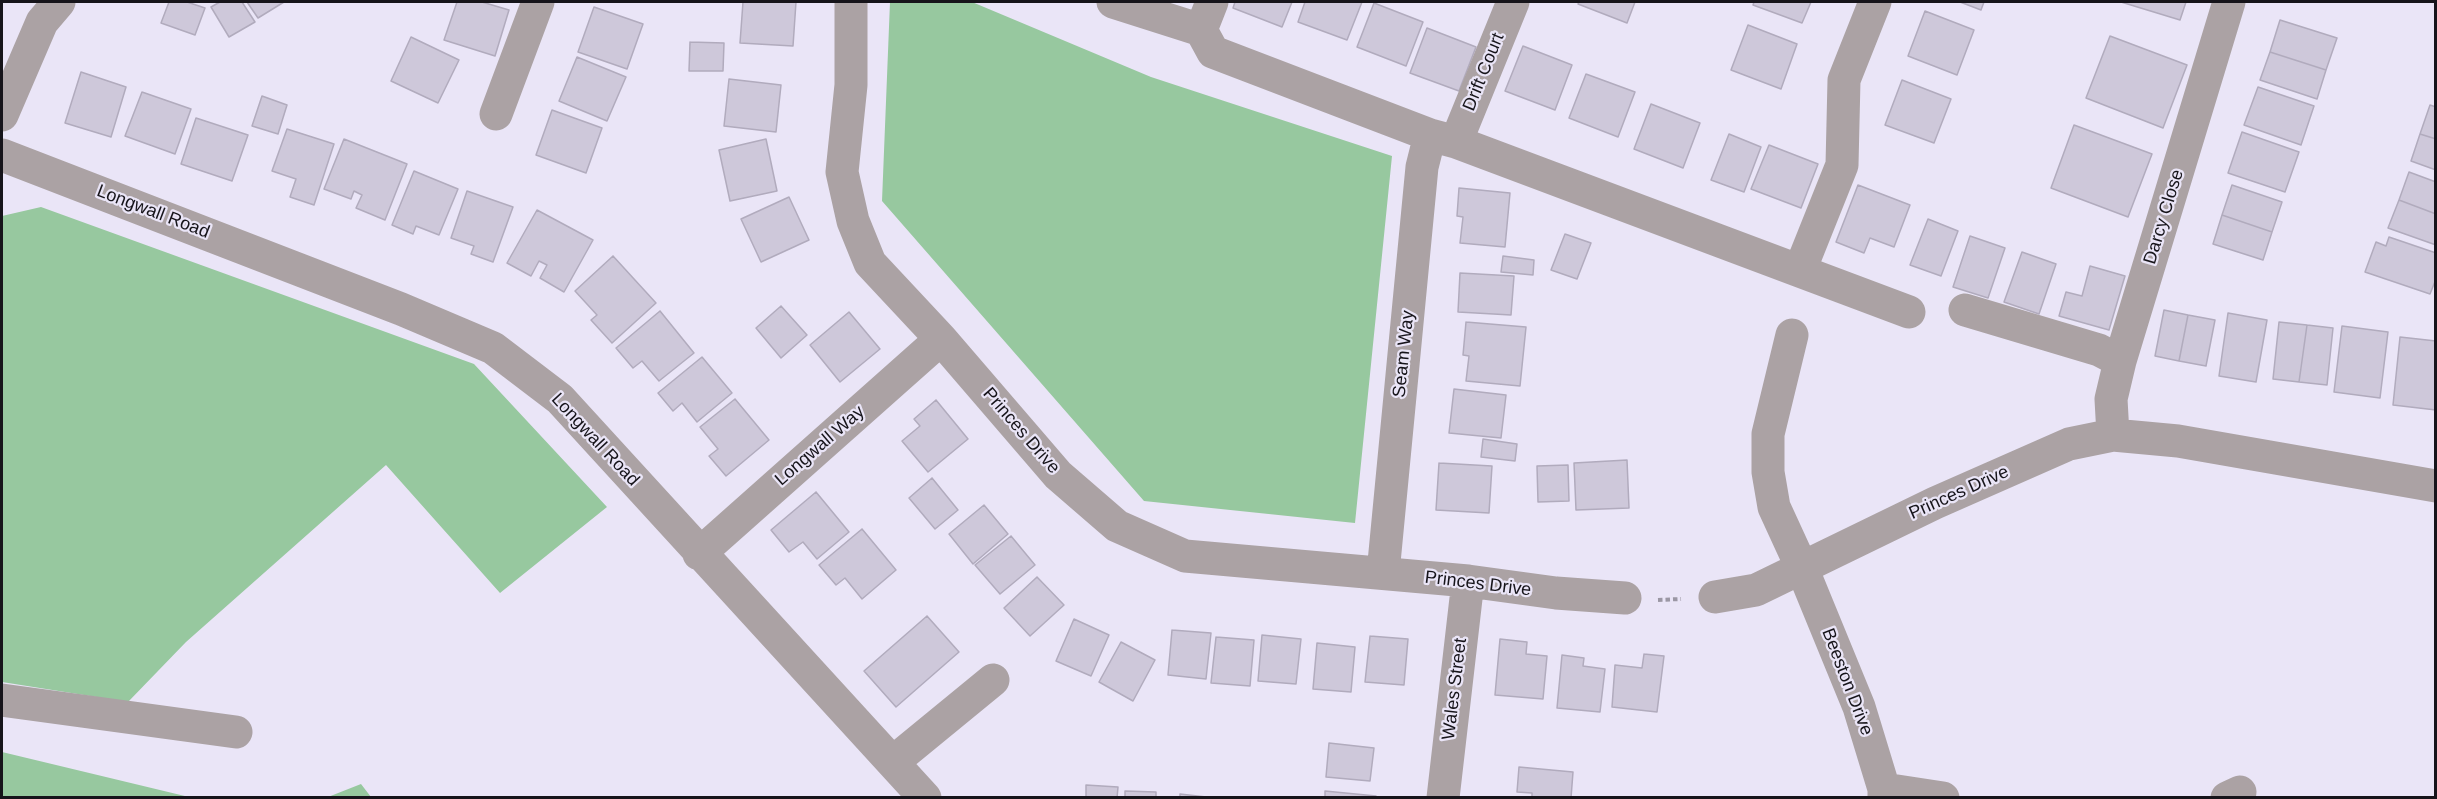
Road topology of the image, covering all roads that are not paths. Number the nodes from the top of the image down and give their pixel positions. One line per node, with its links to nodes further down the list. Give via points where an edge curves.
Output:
1 (59, 2): 10 (street, via 42,22)
2 (538, 2): 9 (street)
3 (851, 2): 17 (street, Princes Drive, via 851,85 842,172 853,221 870,263)
4 (1113, 2): 8 (street)
5 (1513, 2): 11 (street, Drift Court)
6 (1875, 2): 13 (street, via 1844,80 1842,165)
7 (2229, 2): 18 (street, Darcy Close)
8 (1207, 16): 11 (street, via 1213,52)
9 (496, 114)
10 (2, 115)
11 (1443, 138): 13 (street); 23 (street, Seam Way, via 1422,167)
12 (2, 155): 21 (street, Longwall Road, via 493,348 560,399)
13 (1800, 270): 15 (street)
14 (1965, 310): 18 (street, via 2099,350)
15 (1909, 312)
16 (1792, 335): 22 (street, Beeston Drive, via 1768,434 1768,472 1774,507)
17 (941, 339): 21 (street, Longwall Way); 23 (street, Princes Drive, via 1058,476 1117,526 1185,556)
18 (2120, 361): 19 (street, Darcy Close, via 2111,399)
19 (2113, 435): 20 (street, Princes Drive, via 2178,441); 22 (street, Princes Drive, via 2069,444 1935,502)
20 (2436, 486)
21 (699, 554): 30 (street, Longwall Road)
22 (1802, 568): 25 (street, Princes Drive, via 1756,590); 31 (street, Beeston Drive, via 1859,707)
23 (1383, 573): 24 (street, Princes Drive)
24 (1468, 581): 26 (street, Princes Drive); 33 (street, Wales Street)
25 (1715, 597)
26 (1625, 598)
27 (993, 680): 30 (street)
28 (2, 700): 29 (street)
29 (236, 732)
30 (894, 762): 32 (street, Longwall Road)
31 (1884, 793): 34 (street)
32 (924, 798)
33 (1443, 798)
34 (1943, 798)

